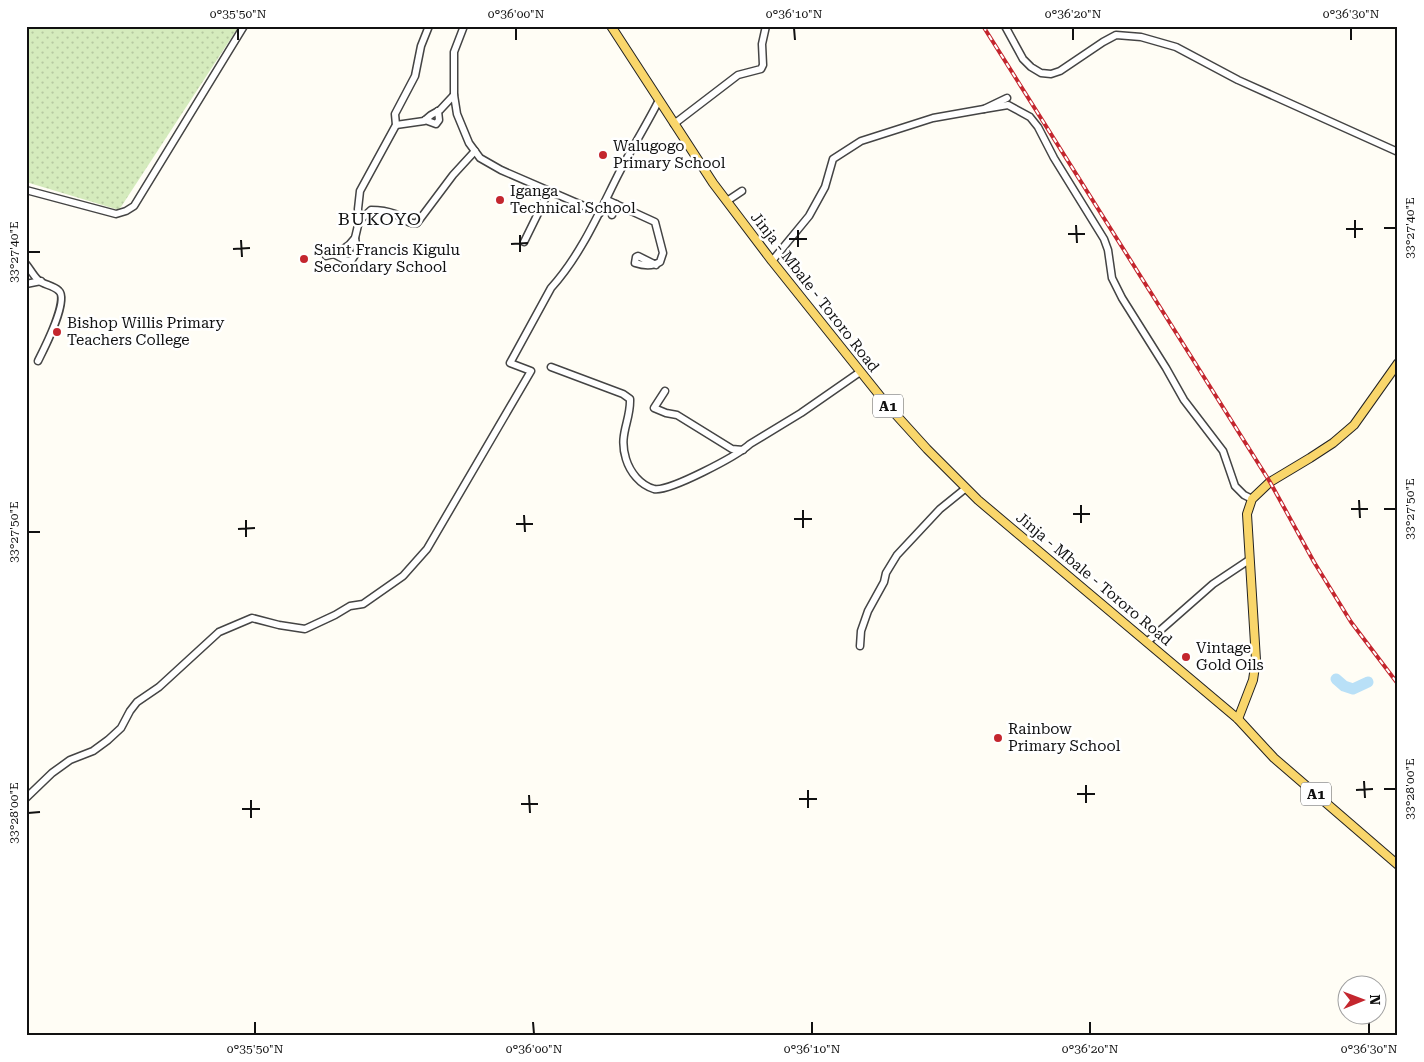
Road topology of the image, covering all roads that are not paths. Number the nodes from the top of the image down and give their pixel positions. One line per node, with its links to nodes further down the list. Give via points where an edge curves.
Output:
1 (244, 26): 17 (street, via 134,206 116,214)
2 (428, 26): 14 (street, via 414,76 395,114)
3 (464, 26): 7 (street, via 454,52)
4 (611, 26): 9 (main road, Jinja - Mbale - Tororo Road / A1)
5 (766, 26): 13 (street, via 761,69 738,75)
6 (1005, 26): 16 (street, via 1023,59 1041,73 1060,72 1116,35 1141,37 1176,47 1238,80)
7 (454, 94): 11 (street); 15 (street, via 457,114)
8 (1007, 98): 10 (street)
9 (659, 100): 13 (main road, Jinja - Mbale - Tororo Road / A1); 20 (street)
10 (984, 109): 30 (street, via 933,118 861,141 833,160 825,187 809,216); 42 (street, via 1008,105 1030,117 1038,127 1104,239 1112,278 1122,298 1184,400 1223,451 1235,486)
11 (438, 111): 12 (street); 12 (street, via 436,124)
12 (425, 120): 14 (street)
13 (674, 124): 21 (main road, Jinja - Mbale - Tororo Road / A1)
14 (396, 125): 25 (street, via 360,191)
15 (475, 151): 18 (street, via 480,158 501,170); 25 (street, via 417,223 383,210 371,210)
16 (1398, 152)
17 (26, 190)
18 (549, 191): 23 (street); 27 (street)
19 (742, 191): 21 (street)
20 (607, 200): 22 (street); 23 (street)
21 (727, 201): 30 (main road, Jinja - Mbale - Tororo Road / A1)
22 (616, 204): 24 (street); 32 (street, via 655,222 663,253)
23 (600, 214): 47 (street, via 551,288 510,363 531,371 427,549 403,576 363,604 350,606 305,629 252,618 219,632 137,702 121,728 108,740 92,752 70,760)
24 (612, 215)
25 (358, 221): 26 (street)
26 (355, 238): 28 (street); 28 (street, via 357,252 351,261)
27 (524, 242)
28 (334, 254): 29 (street)
29 (326, 256)
30 (772, 261): 38 (main road, Jinja - Mbale - Tororo Road / A1)
31 (26, 264): 33 (street)
32 (656, 265)
33 (42, 282): 34 (street); 35 (street, via 55,287 62,295 61,306)
34 (26, 284)
35 (38, 361)
36 (1398, 363): 42 (main road, via 1354,425 1310,458 1270,482)
37 (550, 367): 40 (street, via 630,399 623,436 626,458 633,474 645,485 656,489 682,482)
38 (860, 372): 40 (street); 41 (main road, Jinja - Mbale - Tororo Road / A1, via 900,420)
39 (665, 391): 40 (street, via 654,408 677,415 732,449)
40 (743, 450)
41 (966, 488): 44 (main road, Jinja - Mbale - Tororo Road / A1); 45 (street, via 940,509 897,555 868,611)
42 (1252, 499): 43 (main road, via 1247,514)
43 (1249, 560): 44 (street, via 1213,584); 46 (main road, via 1256,660 1253,680)
44 (1147, 642): 46 (main road, Jinja - Mbale - Tororo Road / A1)
45 (860, 646)
46 (1238, 719): 48 (main road, A1, via 1274,758)
47 (26, 798)
48 (1398, 865)

